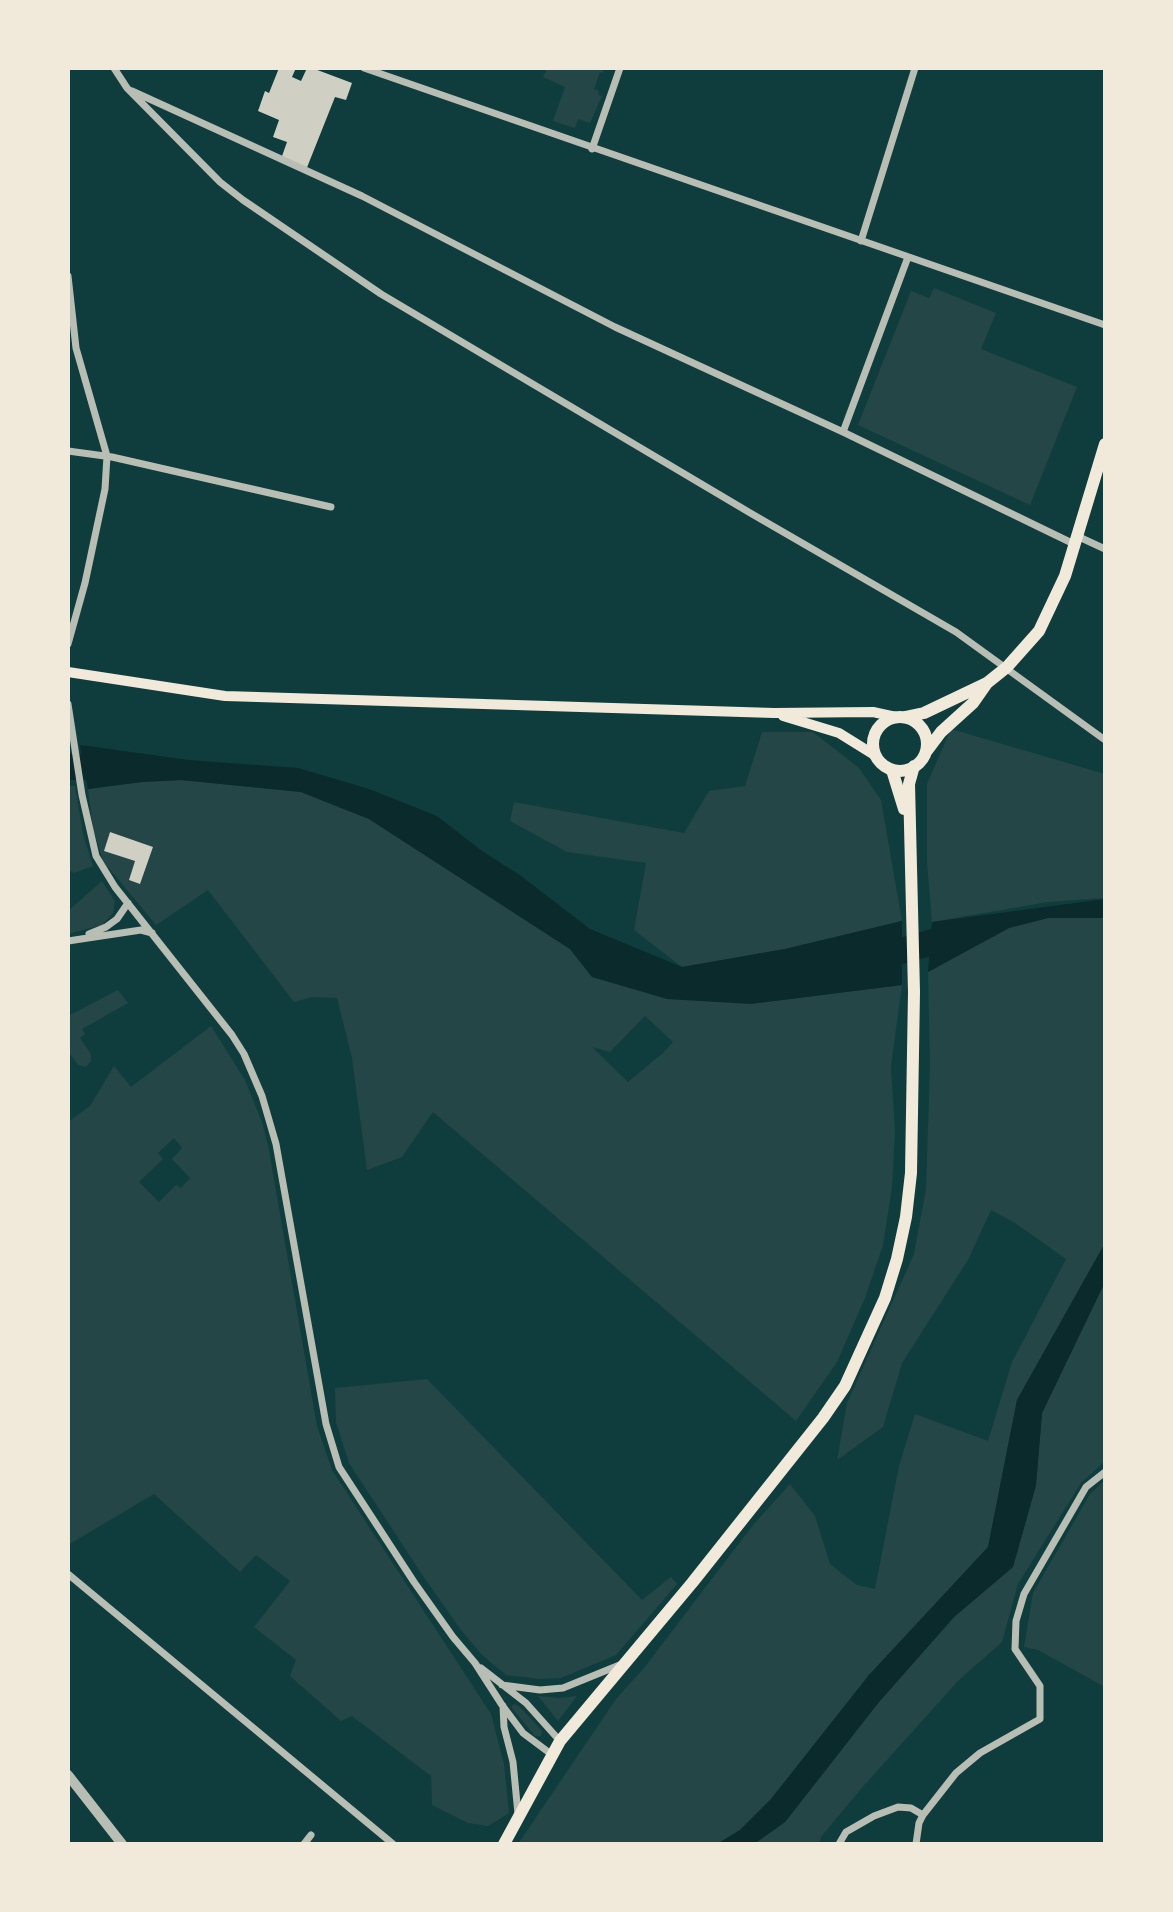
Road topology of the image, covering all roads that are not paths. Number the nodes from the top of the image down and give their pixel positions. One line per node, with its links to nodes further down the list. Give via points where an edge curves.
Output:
1 (114, 68): 5 (street)
2 (364, 68): 6 (street)
3 (620, 68): 6 (street)
4 (915, 68): 7 (street)
5 (127, 88): 11 (street, via 362,195 615,327); 19 (street, via 243,200 381,294 956,632)
6 (592, 149): 7 (street)
7 (861, 241): 8 (street)
8 (908, 257): 10 (street); 11 (street)
9 (68, 276): 14 (street, via 76,348)
10 (1105, 325)
11 (843, 432): 16 (street)
12 (1105, 444): 16 (main road)
13 (68, 451): 14 (street)
14 (107, 456): 15 (street); 18 (street, via 105,489)
15 (331, 507)
16 (1075, 540): 17 (street); 19 (main road, via 1065,576 1039,631)
17 (1105, 549)
18 (68, 644)
19 (1007, 667): 21 (main road); 25 (street)
20 (68, 672): 23 (main road, via 225,696)
21 (987, 683): 24 (main road, via 924,713); 26 (main road)
22 (68, 704): 31 (street, via 96,856)
23 (774, 713): 24 (main road, via 873,712); 27 (main road, via 839,733)
24 (901, 717): 26 (main road, via 921,726); 27 (main road, via 881,724 876,731)
25 (1105, 740)
26 (926, 752): 28 (main road)
27 (876, 756): 29 (main road)
28 (914, 766): 29 (main road); 30 (main road, via 909,784)
29 (892, 770): 30 (main road)
30 (911, 840): 38 (main road, via 913,1135 906,1217 897,1259 845,1386)
31 (128, 903): 32 (street); 33 (street, via 106,927)
32 (152, 933): 33 (street, via 141,930); 37 (street, via 244,1054 270,1119 326,1424 339,1467 414,1582)
33 (78, 939): 34 (street)
34 (68, 941)
35 (1105, 1472): 45 (street, via 1086,1487 1024,1594 1016,1620 1015,1649 1040,1686 1040,1719 980,1753 956,1773)
36 (68, 1574): 49 (street)
37 (475, 1663): 39 (street); 40 (street)
38 (623, 1664): 39 (street, via 563,1688); 41 (main road)
39 (502, 1685): 41 (street, via 526,1703)
40 (502, 1705): 42 (street, via 523,1732); 44 (street)
41 (560, 1741): 42 (main road)
42 (551, 1754): 44 (main road)
43 (68, 1776): 47 (street)
44 (518, 1814): 50 (main road)
45 (923, 1815): 51 (street, via 911,1808 886,1811 846,1832); 52 (street)
46 (311, 1835): 48 (street)
47 (122, 1844)
48 (304, 1844)
49 (393, 1844)
50 (504, 1844)
51 (839, 1844)
52 (916, 1844)

